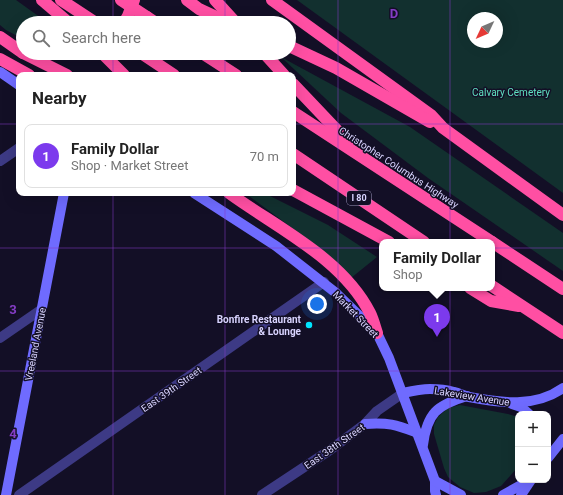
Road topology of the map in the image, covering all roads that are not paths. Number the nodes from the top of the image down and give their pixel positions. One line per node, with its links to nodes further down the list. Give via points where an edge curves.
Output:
1 (42, 0): 8 (highway)
2 (62, 0): 9 (highway)
3 (121, 0): 11 (highway, bridge)
4 (134, 0): 10 (highway)
5 (187, 0): 12 (highway)
6 (215, 0): 13 (highway)
7 (272, 0): 14 (highway)
8 (61, 16)
9 (86, 16)
10 (128, 16)
11 (146, 16)
12 (214, 16)
13 (230, 16)
14 (294, 16)
15 (296, 17): 36 (highway, via 431,115)
16 (0, 36): 17 (highway); 18 (highway)
17 (16, 43)
18 (16, 48)
19 (296, 49): 36 (highway, via 336,68)
20 (0, 59): 27 (highway)
21 (37, 60): 28 (highway)
22 (109, 60): 29 (highway)
23 (152, 60): 30 (highway)
24 (213, 60): 31 (highway)
25 (270, 60): 32 (highway)
26 (0, 72): 33 (main road)
27 (24, 72)
28 (61, 72)
29 (121, 72)
30 (170, 72)
31 (231, 72)
32 (281, 72)
33 (16, 83)
34 (296, 87): 39 (highway)
35 (296, 114): 39 (highway, Christopher Columbus Highway)
36 (442, 128): 45 (highway)
37 (16, 150): 40 (street)
38 (296, 156): 47 (highway, I 80)
39 (363, 157): 48 (highway, Christopher Columbus Highway)
40 (0, 161)
41 (296, 192): 46 (highway)
42 (63, 196): 55 (main road, Vreeland Avenue)
43 (199, 196): 50 (main road, Market Street, via 276,246)
44 (233, 196): 56 (highway, via 321,257 340,274 367,307)
45 (563, 215)
46 (383, 239)
47 (420, 239)
48 (487, 239)
49 (495, 244): 52 (highway, Christopher Columbus Highway)
50 (324, 282): 56 (main road, Market Street); 73 (street, East 39th Street)
51 (495, 288): 54 (highway)
52 (563, 289)
53 (475, 291): 54 (highway, via 491,301)
54 (524, 308): 57 (highway)
55 (42, 310): 58 (street); 72 (main road, Vreeland Avenue)
56 (377, 333): 60 (main road, Market Street)
57 (563, 333)
58 (0, 338)
59 (563, 388): 62 (main road, Lakeview Avenue, via 538,400)
60 (403, 393): 61 (main road, Lakeview Avenue, via 432,389); 64 (street, East 38th Street, via 377,411); 65 (main road, Market Street)
61 (467, 396): 62 (main road, Lakeview Avenue); 67 (main road, via 441,406 435,412 429,419)
62 (508, 403): 63 (main road)
63 (525, 411)
64 (365, 424): 65 (main road, via 396,425); 74 (street, East 38th Street)
65 (418, 433): 67 (main road, Market Street)
66 (563, 439): 68 (main road)
67 (422, 447): 69 (main road, Market Street)
68 (551, 454)
69 (435, 481): 75 (main road, Market Street); 76 (main road)
70 (525, 483): 77 (main road)
71 (528, 483): 78 (main road)
72 (6, 495)
73 (19, 495)
74 (262, 495)
75 (436, 495)
76 (461, 495)
77 (503, 495)
78 (521, 495)

